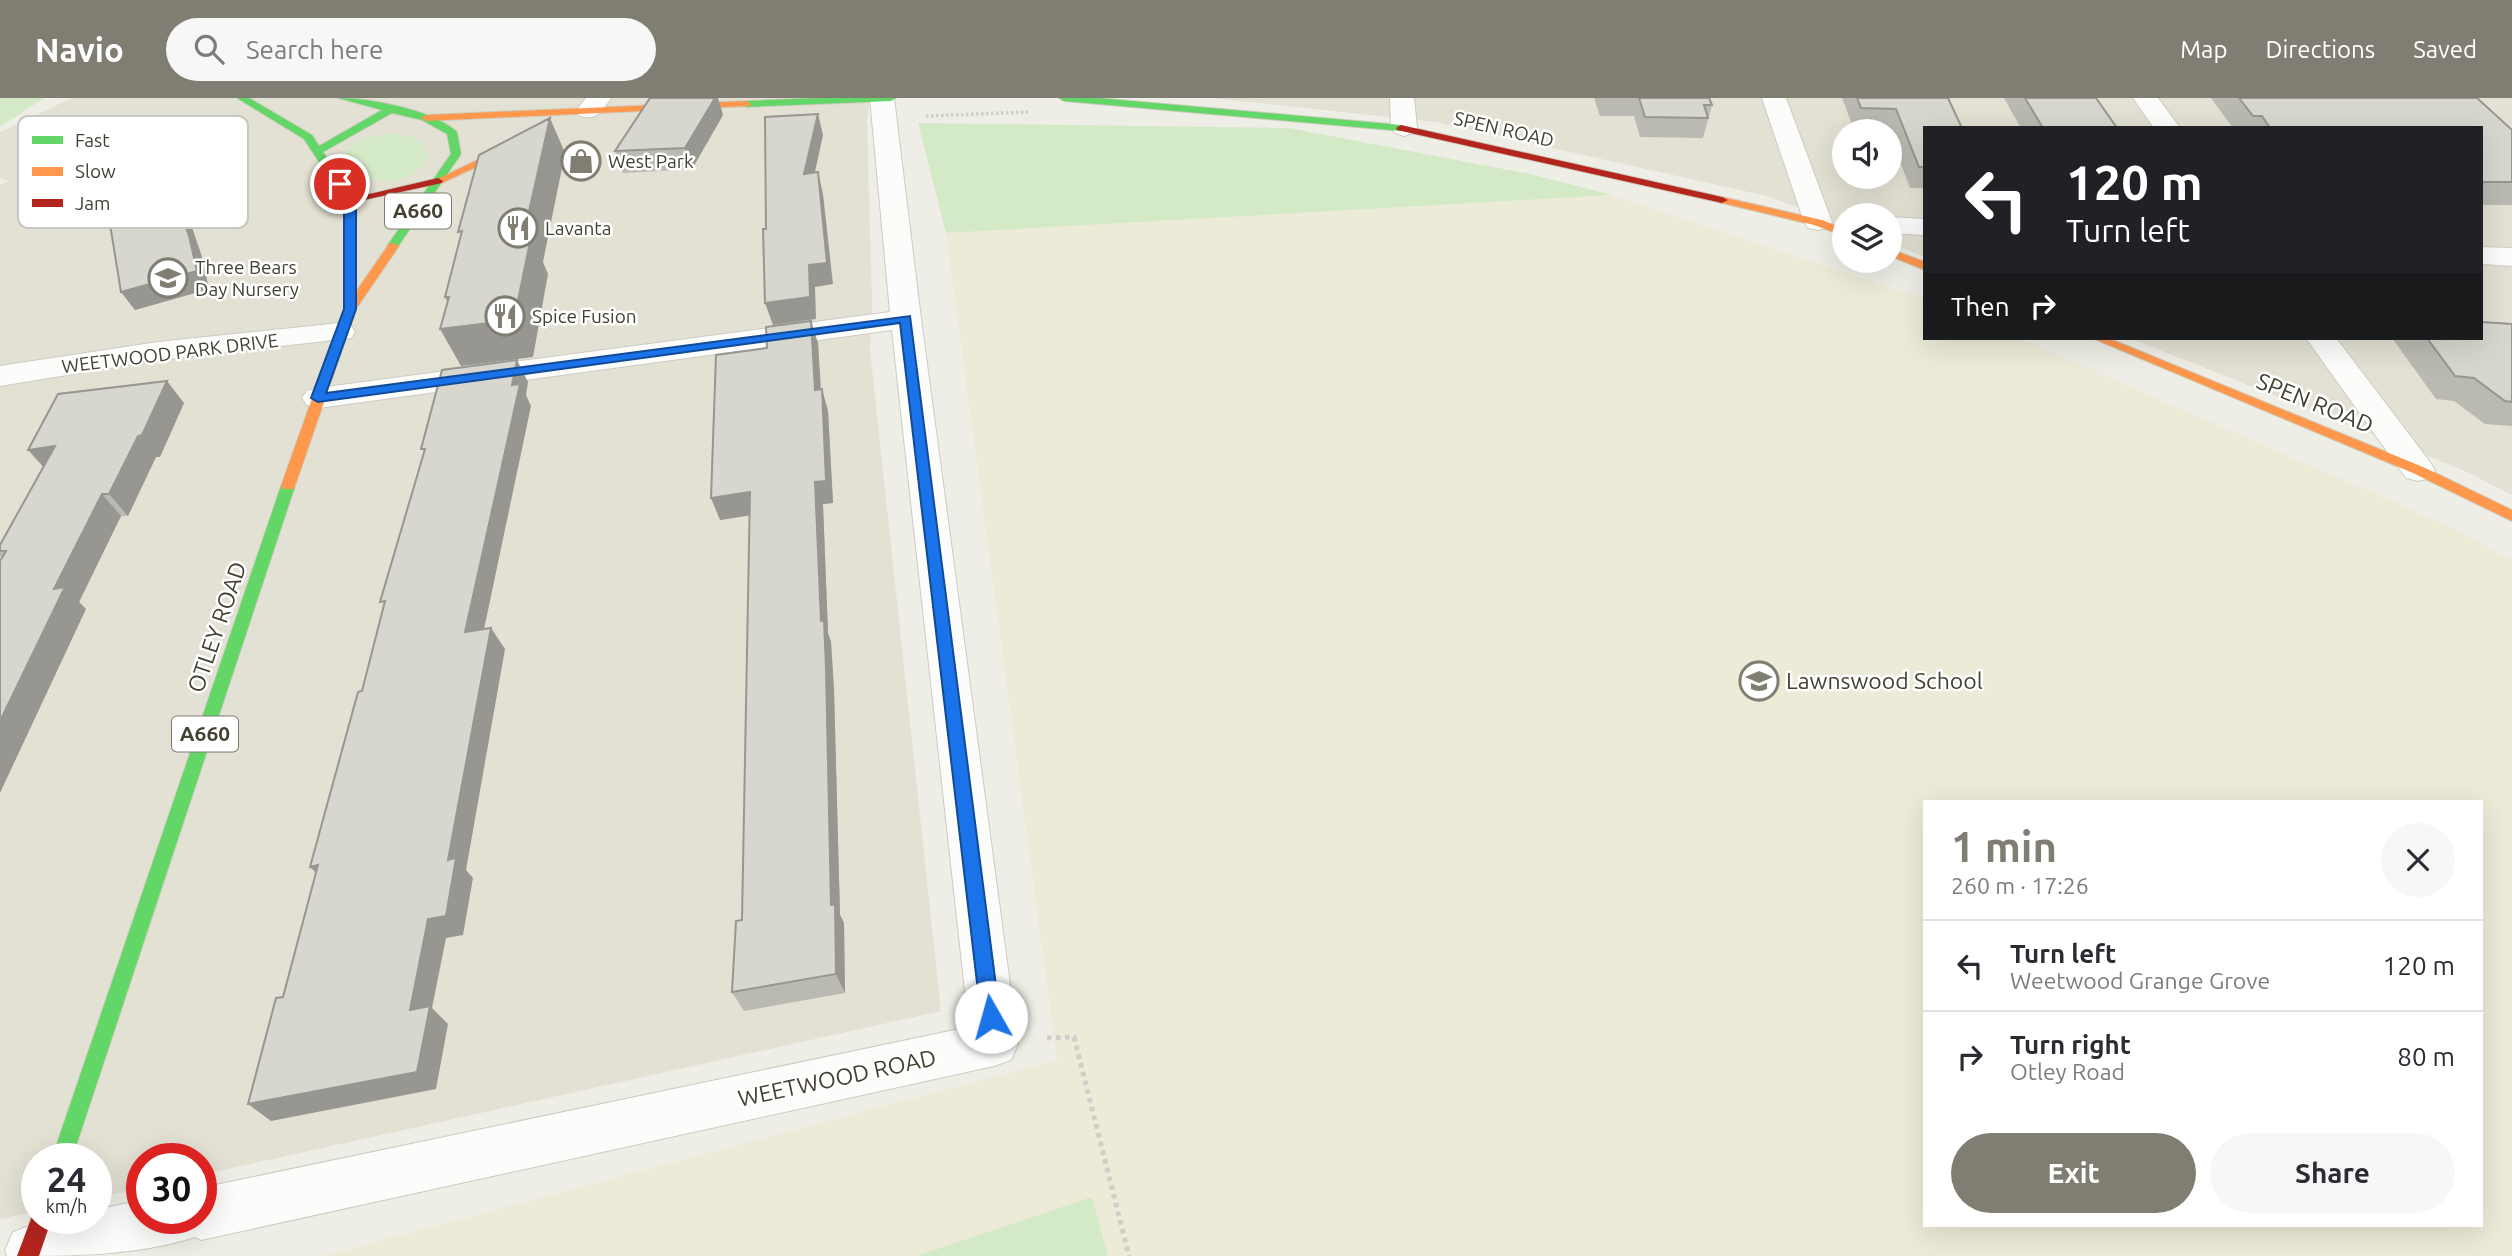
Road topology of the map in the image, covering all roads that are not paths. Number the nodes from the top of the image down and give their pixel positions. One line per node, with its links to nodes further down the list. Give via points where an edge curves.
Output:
1 (242, 98): 13 (main road, via 298,129)
2 (343, 98): 7 (main road, OTLEY ROAD / A660)
3 (1064, 98): 12 (main road, SPEN ROAD)
4 (1402, 98): 12 (street)
5 (1774, 98): 16 (street)
6 (2145, 98): 11 (street)
7 (394, 104): 10 (main road, OTLEY ROAD / A660); 13 (main road)
8 (594, 104): 9 (main road); 10 (main road); 14 (main road)
9 (886, 104): 23 (street)
10 (426, 118): 14 (main road, OTLEY ROAD / A660, via 452,132 456,155)
11 (2166, 126)
12 (1404, 128): 16 (main road, SPEN ROAD)
13 (319, 150): 15 (main road)
14 (438, 181): 15 (main road); 24 (main road, OTLEY ROAD / A660)
15 (350, 200): 24 (main road, OTLEY ROAD / A660)
16 (1830, 221)
17 (1902, 226): 18 (street)
18 (1923, 227)
19 (2483, 256): 21 (street)
20 (1902, 257): 22 (main road)
21 (2512, 257)
22 (1923, 265)
23 (906, 319): 28 (street); 32 (street, WEETWOOD ROAD, via 994,1044)
24 (345, 321): 27 (street, WEETWOOD PARK DRIVE); 28 (main road, OTLEY ROAD / A660)
25 (2103, 340): 29 (main road, SPEN ROAD)
26 (2322, 340): 29 (street)
27 (0, 376)
28 (318, 398): 31 (main road, OTLEY ROAD / A660)
29 (2418, 470): 30 (main road, SPEN ROAD)
30 (2512, 516)
31 (67, 1143)
32 (217, 1210)
33 (126, 1228): 34 (street)
34 (33, 1245)

